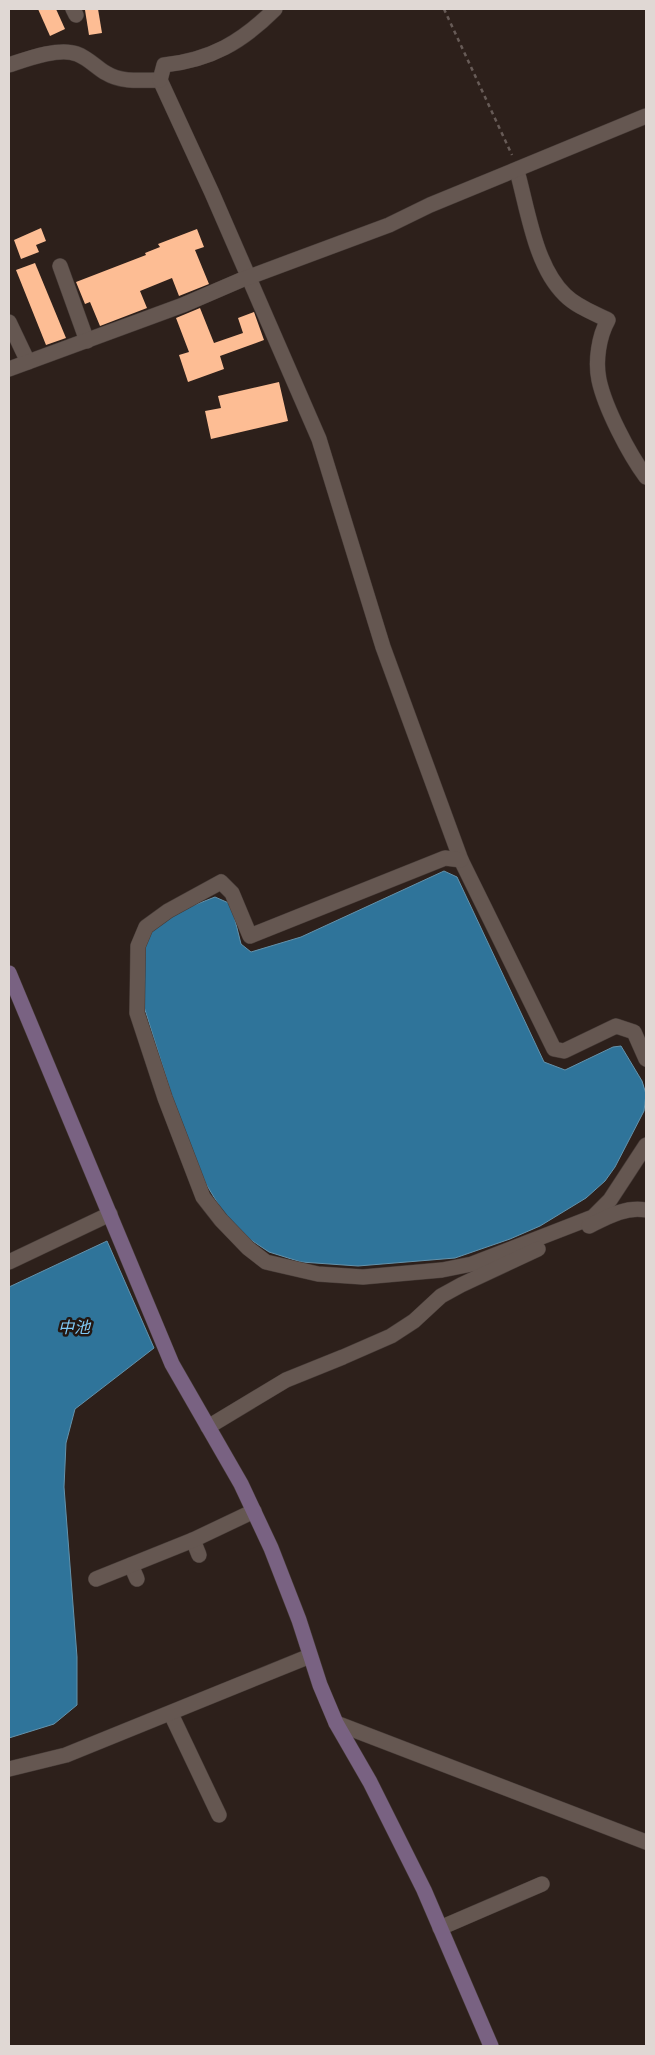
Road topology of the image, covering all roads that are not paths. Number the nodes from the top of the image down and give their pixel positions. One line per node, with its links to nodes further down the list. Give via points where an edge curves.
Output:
1 (275, 9): 3 (street, via 258,26 228,47 189,62 164,65)
2 (9, 66): 3 (street, via 43,55 76,53 108,74 125,80)
3 (160, 80): 7 (street)
4 (646, 116): 5 (street)
5 (517, 170): 7 (street, via 389,225); 12 (street, via 548,273 565,295 608,320 601,332 599,379 620,432)
6 (60, 266): 9 (street)
7 (248, 279): 9 (street); 13 (street, via 319,439 383,647)
8 (9, 322): 10 (street)
9 (87, 340): 10 (street)
10 (28, 362): 11 (street)
11 (9, 369)
12 (646, 477)
13 (461, 860): 15 (street, via 554,1049 564,1051 616,1026 634,1032); 16 (street, via 445,858 250,936 232,893 221,882 146,927 138,946 137,1013 202,1197 248,1248 266,1262 318,1274 363,1277 442,1270 472,1264 592,1217 610,1200)
14 (9, 973): 18 (street)
15 (646, 1059)
16 (646, 1145)
17 (646, 1210): 20 (street, via 636,1208 617,1213 461,1284 391,1336 286,1380)
18 (110, 1214): 19 (street); 20 (street, via 172,1364)
19 (9, 1262)
20 (208, 1426): 21 (street)
21 (254, 1511): 22 (street); 27 (street, via 299,1620)
22 (193, 1540): 23 (street); 24 (street)
23 (199, 1555)
24 (131, 1565): 25 (street); 26 (street)
25 (96, 1579)
26 (137, 1579)
27 (310, 1656): 28 (street); 29 (street)
28 (171, 1714): 30 (street, via 66,1755); 31 (street, via 198,1787)
29 (336, 1723): 32 (street); 34 (street, via 370,1782)
30 (9, 1769)
31 (218, 1815)
32 (646, 1842)
33 (542, 1884): 34 (street)
34 (440, 1928): 35 (street)
35 (491, 2046)

